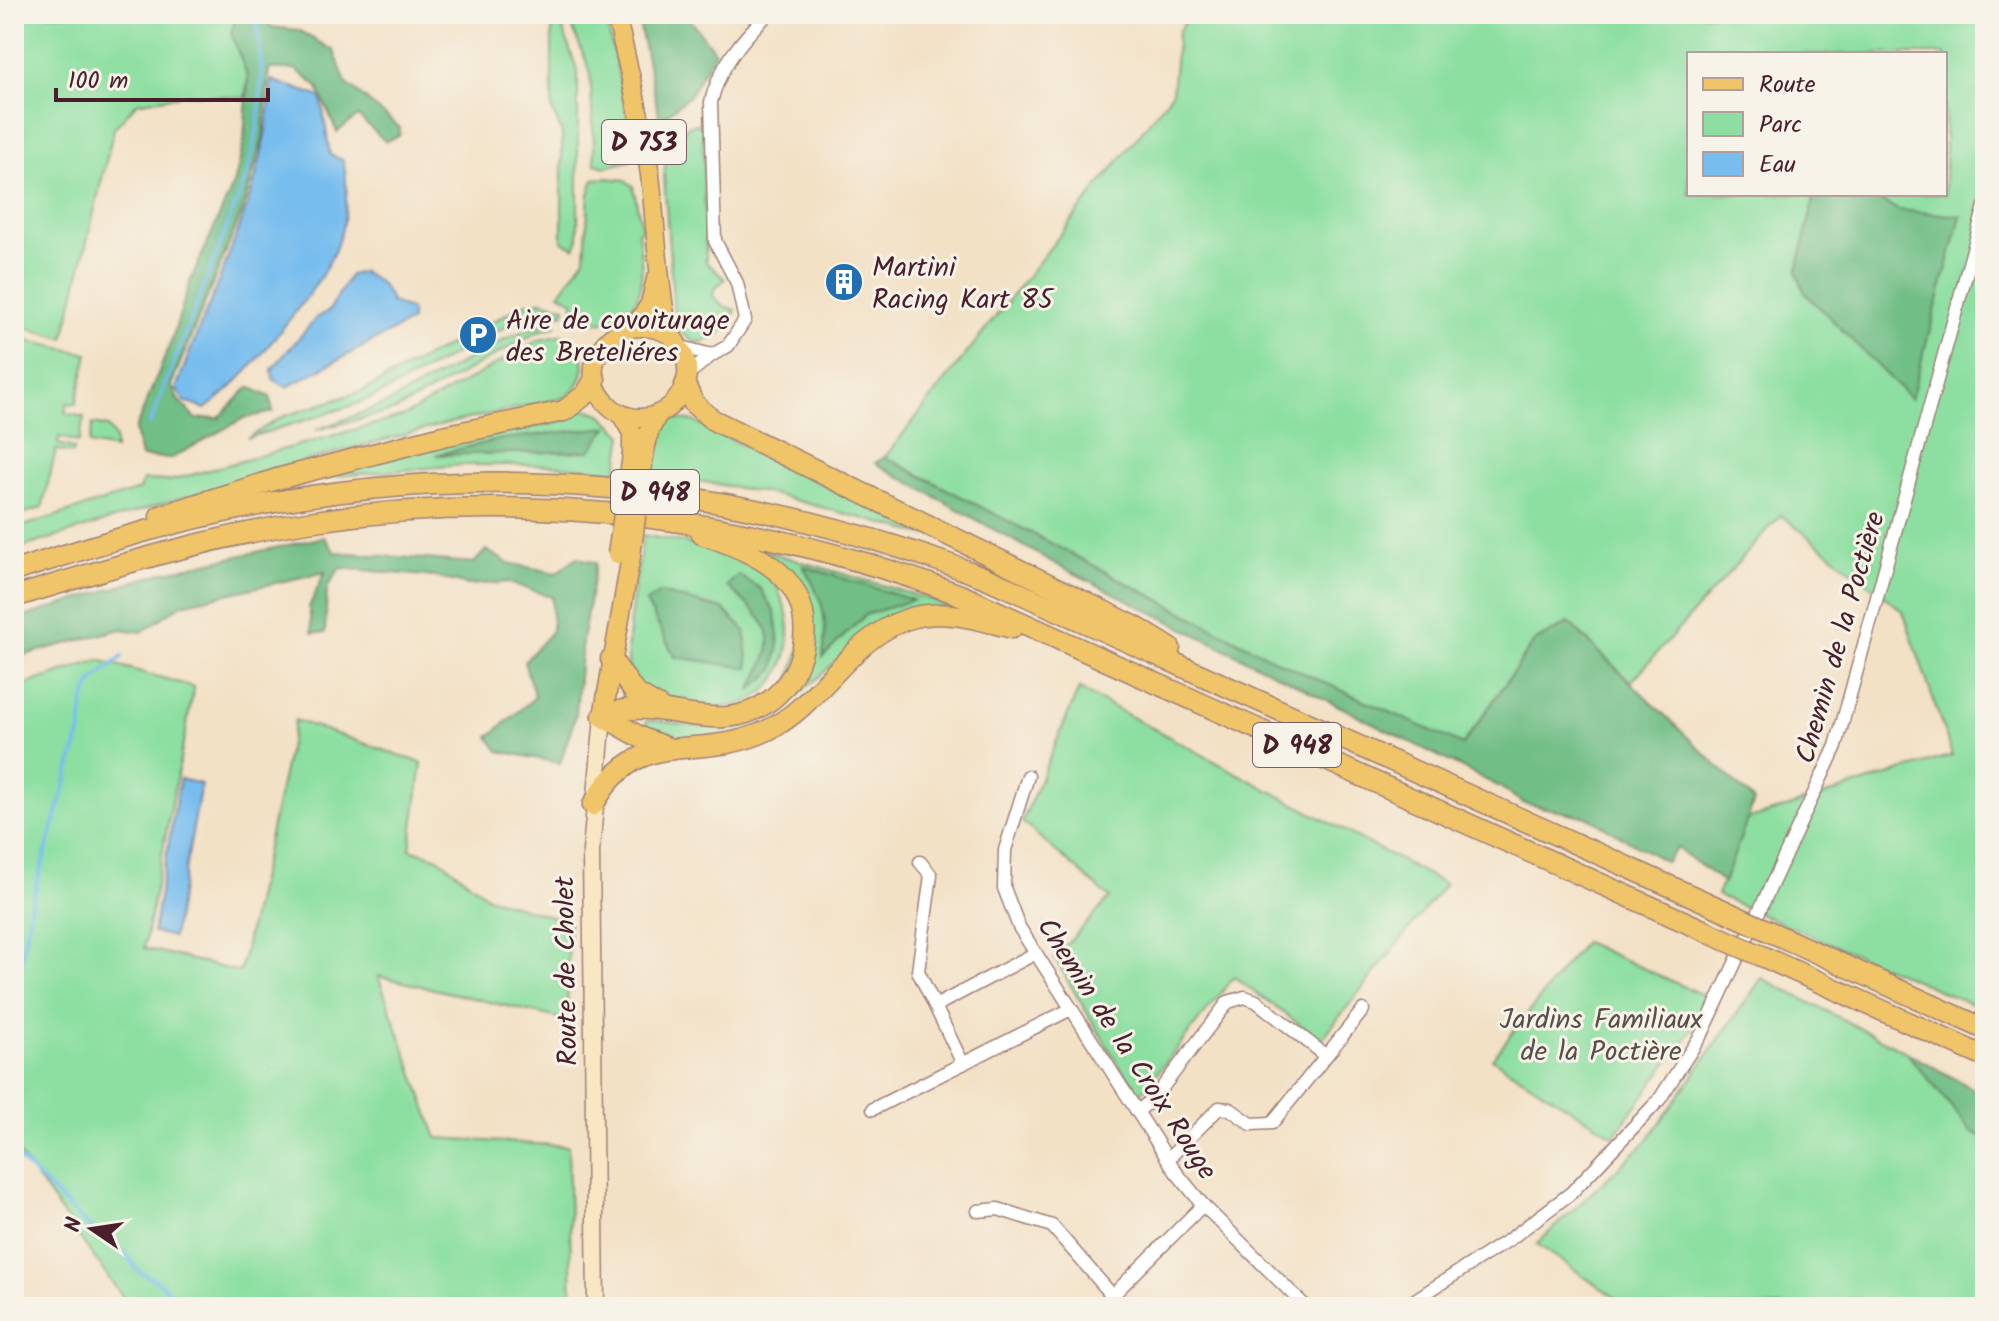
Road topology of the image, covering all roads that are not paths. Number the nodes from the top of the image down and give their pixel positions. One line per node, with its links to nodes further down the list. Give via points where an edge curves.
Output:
1 (616, 14): 4 (main road, D 753, via 650,175)
2 (768, 14): 7 (street, via 726,63 711,102 715,241 745,306 740,333)
3 (1985, 206): 42 (street, Chemin de la Poctière, via 1836,746 1710,1018 1659,1100 1609,1156 1534,1223)
4 (657, 273): 5 (main road, D 753, via 650,304); 6 (main road, D 753)
5 (635, 326): 6 (main road, via 653,327); 8 (main road, via 604,343)
6 (675, 341): 7 (street); 9 (main road)
7 (712, 355): 9 (street)
8 (595, 379): 10 (main road, via 600,395); 14 (highway, via 564,411 277,479 181,508)
9 (686, 380): 11 (main road, via 674,403); 18 (highway, via 694,404 713,420 1136,627)
10 (621, 414): 11 (main road); 12 (main road, Route de Cholet)
11 (658, 414): 12 (main road, Route de Cholet)
12 (638, 456): 17 (main road, Route de Cholet, bridge)
13 (654, 517): 15 (highway, D 948, via 495,508 360,515 195,545); 16 (highway, D 948, via 777,538 856,559 963,596); 19 (highway, via 743,548 777,569 803,607 805,633 790,680 754,711 710,719)
14 (23, 568): 18 (highway, D 948, via 223,512 335,492 497,482 662,493 768,510 928,555)
15 (14, 597)
16 (1082, 647): 21 (highway, via 975,618 926,615 877,635 770,729 720,746); 31 (highway, D 948, bridge)
17 (611, 659): 19 (highway, via 635,693); 20 (main road, Route de Cholet)
18 (1249, 695): 29 (highway, D 948, bridge)
19 (666, 711): 20 (highway, via 632,709)
20 (603, 716): 21 (highway); 23 (main road, Route de Cholet)
21 (671, 749): 23 (highway, via 628,761)
22 (1028, 776): 25 (street, Chemin de la Croix Rouge, via 1005,850 1004,888)
23 (593, 805): 39 (main road, Route de Cholet)
24 (920, 862): 26 (street, via 931,875 918,971)
25 (1036, 953): 26 (street); 27 (street, Chemin de la Croix Rouge)
26 (937, 1005): 32 (street)
27 (1071, 1009): 32 (street); 34 (street, Chemin de la Croix Rouge)
28 (1363, 1010): 30 (street)
29 (1985, 1029)
30 (1325, 1055): 34 (street, via 1256,1001 1245,997 1228,1002 1155,1097); 35 (street, via 1272,1123 1251,1124 1230,1109 1219,1108)
31 (1985, 1057)
32 (963, 1064): 33 (street)
33 (873, 1109)
34 (1137, 1112): 35 (street, Chemin de la Croix Rouge)
35 (1168, 1159): 36 (street, Chemin de la Croix Rouge)
36 (1203, 1205): 38 (street); 41 (street, Chemin de la Croix Rouge)
37 (978, 1211): 38 (street, via 998,1209 1052,1226)
38 (1112, 1295): 40 (street)
39 (596, 1307)
40 (1101, 1307)
41 (1306, 1307)
42 (1404, 1307)

